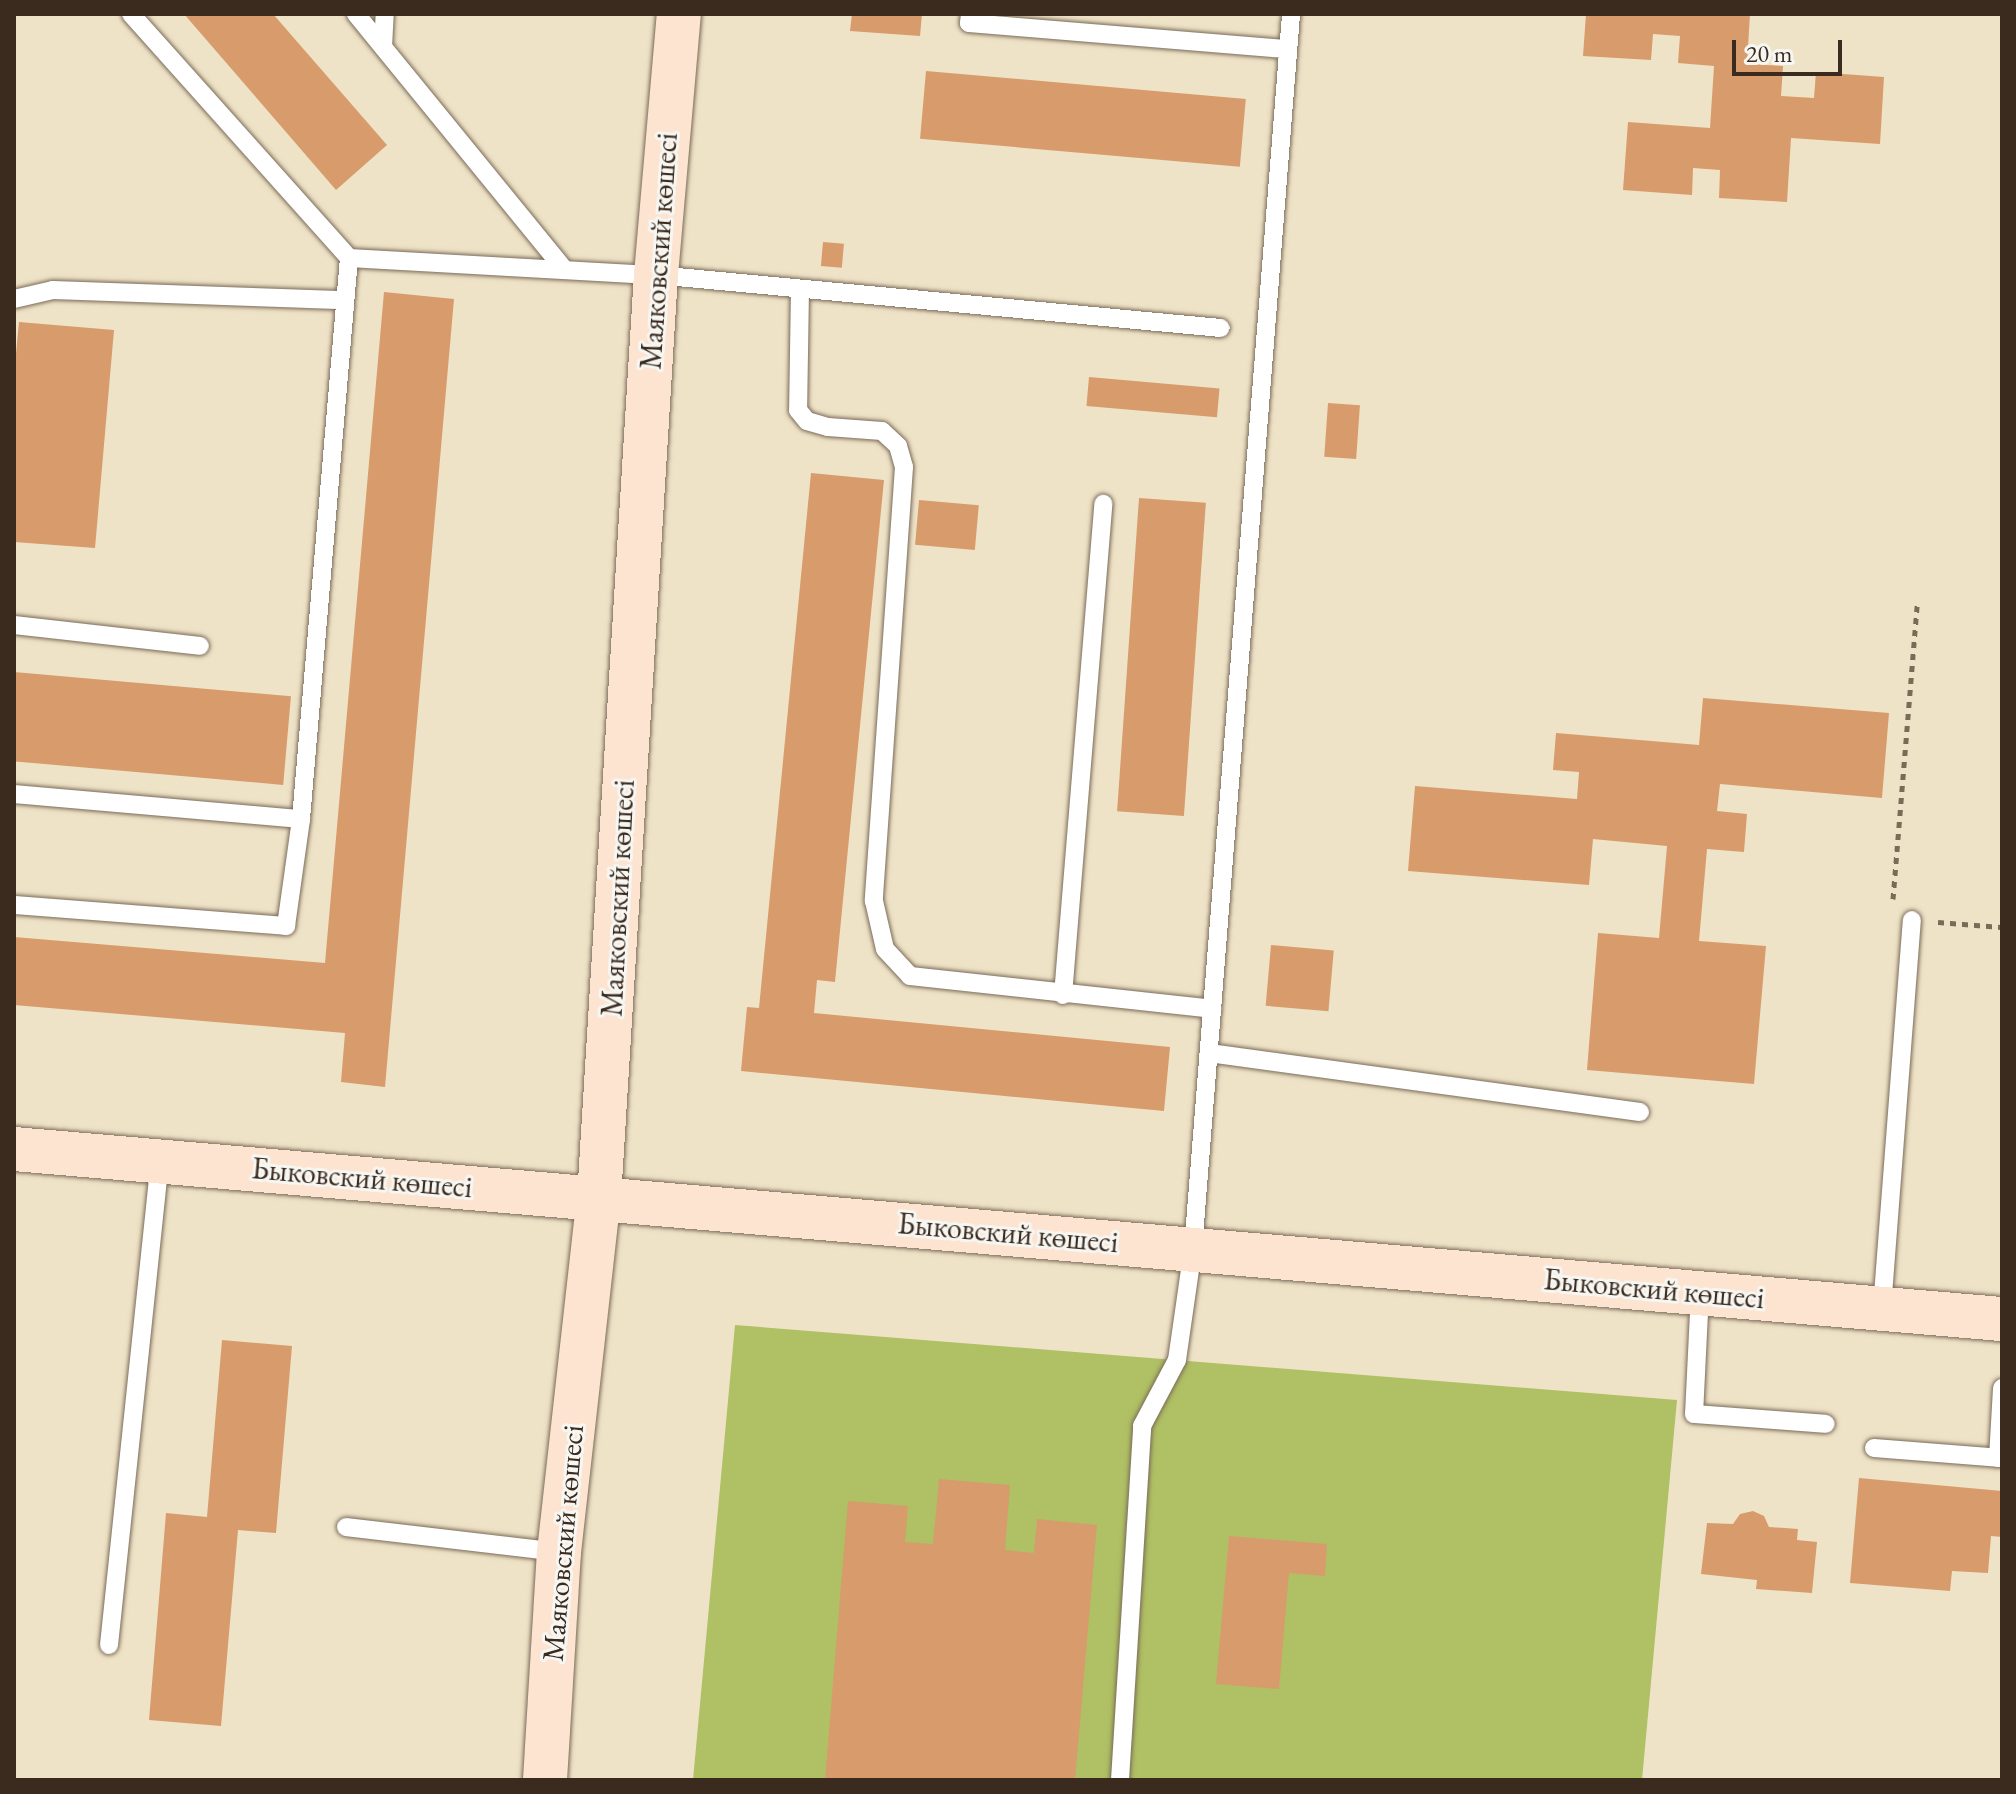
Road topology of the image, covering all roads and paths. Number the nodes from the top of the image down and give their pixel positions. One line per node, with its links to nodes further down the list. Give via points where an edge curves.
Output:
1 (131, 14): 9 (lane)
2 (356, 14): 7 (lane)
3 (385, 14): 7 (lane)
4 (679, 14): 11 (main road, Маяковский көшесі)
5 (970, 14): 8 (lane, via 969,23)
6 (1291, 14): 8 (lane)
7 (383, 47): 10 (lane)
8 (1288, 49): 26 (lane)
9 (349, 258): 10 (lane); 14 (lane)
10 (565, 270): 11 (lane)
11 (656, 275): 12 (lane); 31 (main road, Маяковский көшесі)
12 (800, 289): 15 (lane); 25 (lane, via 798,410 807,421 828,427 882,431 898,446 904,467 874,901 885,949 910,976)
13 (14, 299): 14 (lane, via 53,290)
14 (345, 300): 21 (lane)
15 (1221, 328)
16 (1103, 504): 25 (lane)
17 (1917, 604): 23 (path, via 1892,919)
18 (14, 625): 19 (lane)
19 (200, 646)
20 (14, 794): 21 (lane)
21 (301, 819): 22 (lane, via 286,926)
22 (14, 905)
23 (1912, 920): 24 (path); 34 (lane)
24 (2001, 927)
25 (1063, 995): 26 (lane)
26 (1212, 1009): 27 (lane)
27 (1209, 1053): 28 (lane); 32 (lane)
28 (1640, 1112)
29 (14, 1149): 30 (main road, Быковский көшесі)
30 (160, 1161): 31 (main road, Быковский көшесі); 42 (lane)
31 (599, 1198): 32 (main road, Быковский көшесі); 41 (main road, Маяковский көшесі)
32 (1193, 1249): 33 (main road, Быковский көшесі); 44 (lane, via 1177,1360 1142,1426)
33 (1700, 1292): 34 (main road, Быковский көшесі); 37 (lane, via 1694,1414)
34 (1882, 1308): 35 (main road, Быковский көшесі)
35 (2002, 1319)
36 (2002, 1388): 39 (lane)
37 (1826, 1424)
38 (1874, 1448): 39 (lane)
39 (2000, 1458)
40 (346, 1527): 41 (lane)
41 (559, 1552): 43 (main road, Маяковский көшесі)
42 (109, 1645)
43 (545, 1780)
44 (1120, 1780)

